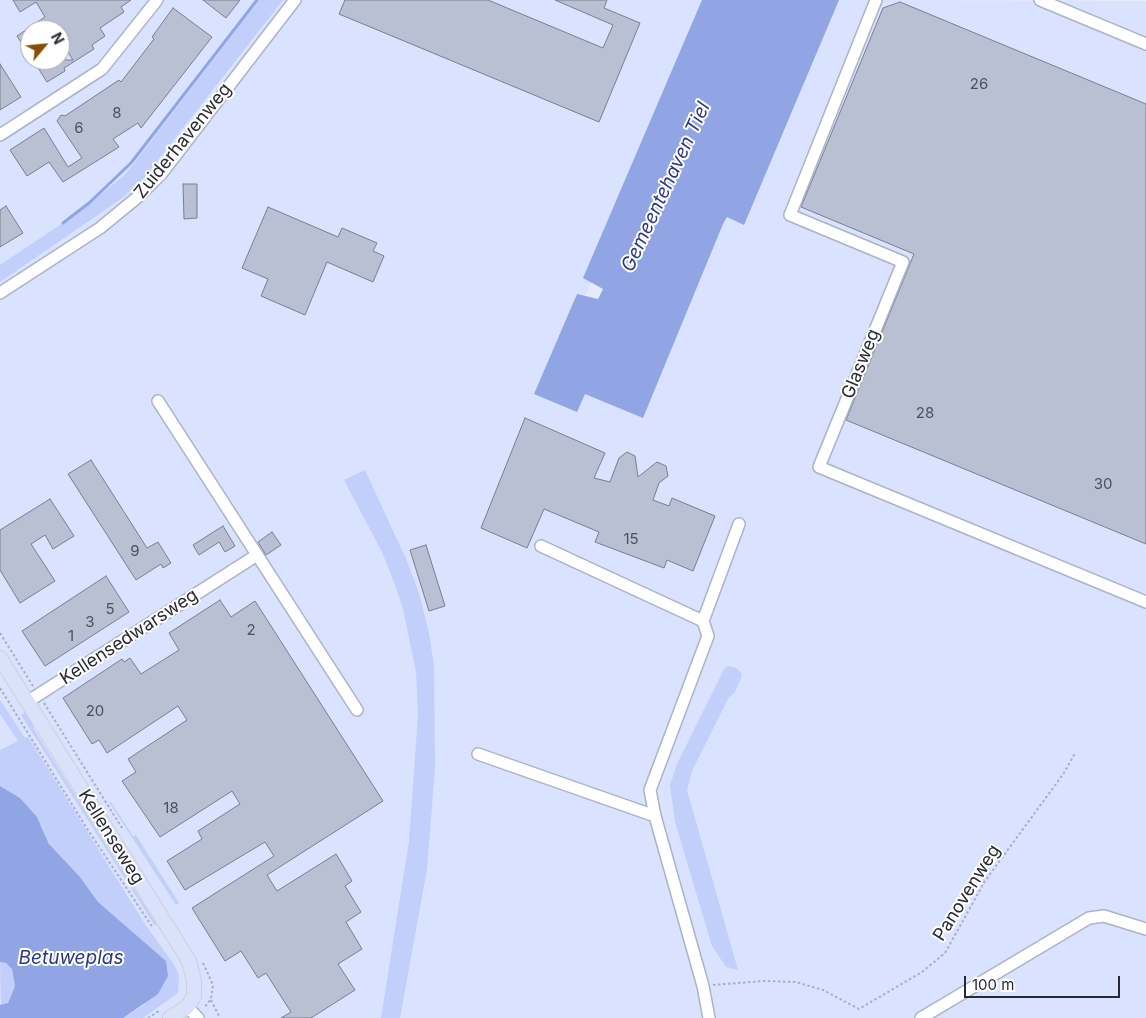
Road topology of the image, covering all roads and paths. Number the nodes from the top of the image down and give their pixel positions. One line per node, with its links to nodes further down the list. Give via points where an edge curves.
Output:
1 (157, 0): 6 (street, via 102,69)
2 (295, 0): 7 (street, Zuiderhavenweg, via 162,173 139,196 100,228)
3 (876, 0): 12 (street, Glasweg, via 790,214 903,262 819,467)
4 (1040, 0): 5 (street)
5 (1146, 44)
6 (0, 135)
7 (0, 293)
8 (158, 401): 11 (street)
9 (739, 524): 13 (street)
10 (541, 546): 13 (street)
11 (257, 555): 16 (street, Kellensedwarsweg); 17 (street)
12 (1146, 602)
13 (702, 621): 20 (street, via 708,636 650,790)
14 (0, 658): 16 (main road, Kellenseweg)
15 (0, 688): 21 (path, Kellenseweg)
16 (27, 702): 25 (main road, Kellenseweg, via 189,961 194,996)
17 (357, 710)
18 (1075, 753): 23 (path, Panovenweg, via 986,881 945,953 922,972 859,1009 823,990 796,982)
19 (478, 754): 20 (street)
20 (655, 816): 23 (street)
21 (153, 928)
22 (1146, 929): 31 (street, via 1104,916 1089,918)
23 (703, 986): 30 (street)
24 (211, 999): 29 (path)
25 (187, 1007): 26 (main road); 28 (street)
26 (167, 1013): 27 (path)
27 (148, 1018)
28 (198, 1018)
29 (220, 1018)
30 (708, 1018)
31 (921, 1018)

